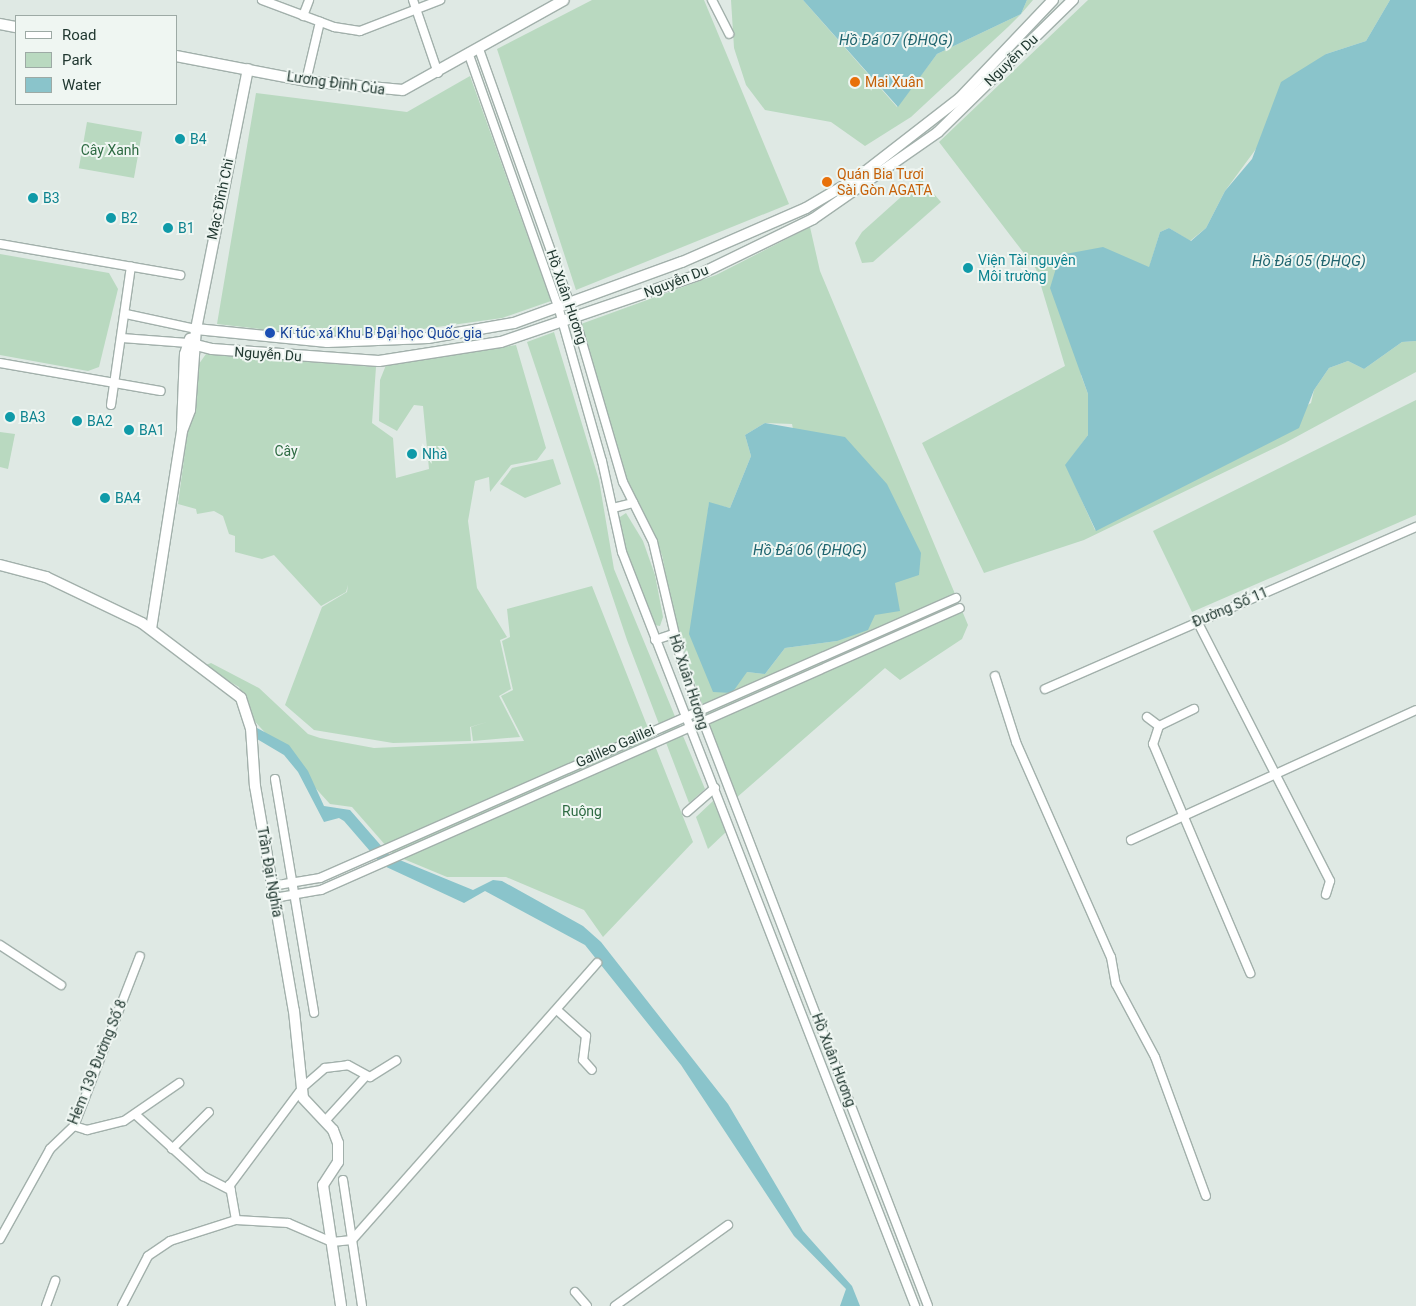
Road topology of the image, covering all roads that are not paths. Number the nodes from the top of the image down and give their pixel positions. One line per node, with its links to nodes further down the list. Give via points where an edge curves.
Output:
1 (262, 0): 9 (street)
2 (309, 0): 11 (street)
3 (413, 0): 10 (street)
4 (440, 0): 10 (street)
5 (564, 0): 16 (street, Lương Định Của)
6 (712, 0): 15 (street)
7 (1054, 0): 22 (street, Nguyễn Du, via 930,123 857,178)
8 (1073, 0): 23 (street, Nguyễn Du, via 938,132)
9 (281, 4): 11 (street)
10 (417, 12): 12 (street, via 360,31); 20 (street)
11 (303, 16): 12 (street)
12 (320, 22): 21 (street)
13 (0, 24): 14 (street)
14 (15, 27)
15 (729, 34)
16 (479, 49): 17 (street, Lương Định Của); 27 (street, Hồ Xuân Hương)
17 (469, 55): 20 (street, Lương Định Của); 28 (street, Hồ Xuân Hương)
18 (178, 56): 19 (street, Lương Định Của)
19 (248, 69): 21 (street, Lương Định Của); 33 (street, Mạc Đĩnh Chi)
20 (438, 73): 21 (street, Lương Định Của, via 403,90 383,91)
21 (306, 81)
22 (806, 208): 23 (street); 27 (street, Nguyễn Du, via 682,262)
23 (810, 220): 30 (street, Nguyễn Du, via 698,275)
24 (0, 244): 25 (street)
25 (131, 266): 26 (street); 29 (street)
26 (180, 275)
27 (570, 303): 28 (street, Nguyễn Du); 30 (street, Hồ Xuân Hương)
28 (558, 306): 31 (street, Nguyễn Du); 32 (street, Hồ Xuân Hương)
29 (126, 314): 33 (street); 35 (street)
30 (575, 318): 32 (street, Nguyễn Du); 41 (street, Hồ Xuân Hương)
31 (514, 322): 33 (street, Nguyễn Du, via 376,343); 34 (street)
32 (562, 322): 34 (street, Nguyễn Du); 42 (street, Hồ Xuân Hương)
33 (196, 329): 36 (street, Mạc Đĩnh Chi)
34 (519, 337): 36 (street, Nguyễn Du, via 379,361 212,349)
35 (122, 338): 36 (street); 38 (street)
36 (193, 344): 48 (street, Mạc Đĩnh Chi, via 190,410 182,431)
37 (0, 363): 38 (street)
38 (115, 383): 39 (street); 40 (street)
39 (162, 391)
40 (111, 405)
41 (633, 503): 42 (street); 49 (street, Hồ Xuân Hương, via 653,542)
42 (613, 508): 50 (street, Hồ Xuân Hương, via 622,552)
43 (1416, 527): 47 (street, Đường Số 11)
44 (0, 565): 48 (street, Trần Đại Nghĩa, via 88,595)
45 (956, 598): 54 (street, Galileo Galilei)
46 (960, 608): 58 (street, Galileo Galilei)
47 (1197, 621): 52 (street, Đường Số 11); 61 (street)
48 (151, 629): 70 (street, Trần Đại Nghĩa, via 241,698 251,728 255,786)
49 (673, 634): 50 (street); 54 (street, Hồ Xuân Hương)
50 (655, 640): 56 (street, Hồ Xuân Hương)
51 (995, 676): 95 (street, via 1016,742 1111,957 1118,989 1155,1058)
52 (1045, 689)
53 (1194, 709): 59 (street)
54 (698, 710): 56 (street, Galileo Galilei); 58 (street, Hồ Xuân Hương)
55 (1416, 710): 61 (street)
56 (685, 715): 60 (street, Hồ Xuân Hương); 67 (street, Galileo Galilei)
57 (1147, 717): 59 (street)
58 (703, 724): 60 (street, Galileo Galilei); 81 (street, Hồ Xuân Hương)
59 (1160, 726): 65 (street, via 1153,744)
60 (691, 729): 63 (street, Hồ Xuân Hương); 69 (street, Galileo Galilei)
61 (1275, 772): 65 (street); 72 (street, via 1330,881)
62 (275, 779): 68 (street)
63 (715, 788): 64 (street); 83 (street, Hồ Xuân Hương)
64 (688, 812)
65 (1183, 817): 66 (street); 77 (street)
66 (1131, 840)
67 (328, 874): 68 (street, Galileo Galilei); 69 (street)
68 (292, 883): 70 (street, Galileo Galilei); 71 (street)
69 (333, 885): 71 (street, Galileo Galilei)
70 (272, 886): 73 (street, Trần Đại Nghĩa)
71 (294, 894): 73 (street, Galileo Galilei); 80 (street)
72 (1326, 894)
73 (274, 898): 87 (street, Trần Đại Nghĩa)
74 (0, 945): 78 (street)
75 (140, 956): 91 (street, Hẻm 139 Đường Số 8)
76 (596, 963): 79 (street)
77 (1250, 973)
78 (61, 985)
79 (557, 1010): 84 (street, via 586,1036 582,1060); 99 (street)
80 (314, 1013)
81 (835, 1060): 83 (street); 110 (street, Hồ Xuân Hương)
82 (396, 1061): 85 (street, via 374,1076)
83 (824, 1065): 109 (street, Hồ Xuân Hương)
84 (592, 1070)
85 (365, 1077): 87 (street, via 348,1066 332,1066); 90 (street)
86 (179, 1083): 89 (street)
87 (303, 1087): 90 (street, Trần Đại Nghĩa, via 303,1098); 94 (street, via 230,1185)
88 (209, 1112): 92 (street)
89 (136, 1115): 91 (street, via 87,1130); 92 (street)
90 (325, 1121): 100 (street, Trần Đại Nghĩa, via 338,1143 338,1162 323,1184)
91 (74, 1126): 98 (street, Hẻm 139 Đường Số 8, via 50,1150)
92 (172, 1149): 94 (street, via 219,1188)
93 (343, 1180): 99 (street)
94 (231, 1190): 96 (street)
95 (1206, 1196)
96 (236, 1220): 100 (street, via 288,1223); 104 (street, via 170,1241 148,1256)
97 (728, 1225): 108 (street)
98 (0, 1239)
99 (352, 1240): 100 (street); 106 (street)
100 (332, 1242): 105 (street, Trần Đại Nghĩa)
101 (55, 1281): 103 (street)
102 (575, 1292): 107 (street)
103 (46, 1306)
104 (122, 1306)
105 (341, 1306)
106 (362, 1306)
107 (587, 1306)
108 (615, 1306)
109 (915, 1306)
110 (928, 1306)

